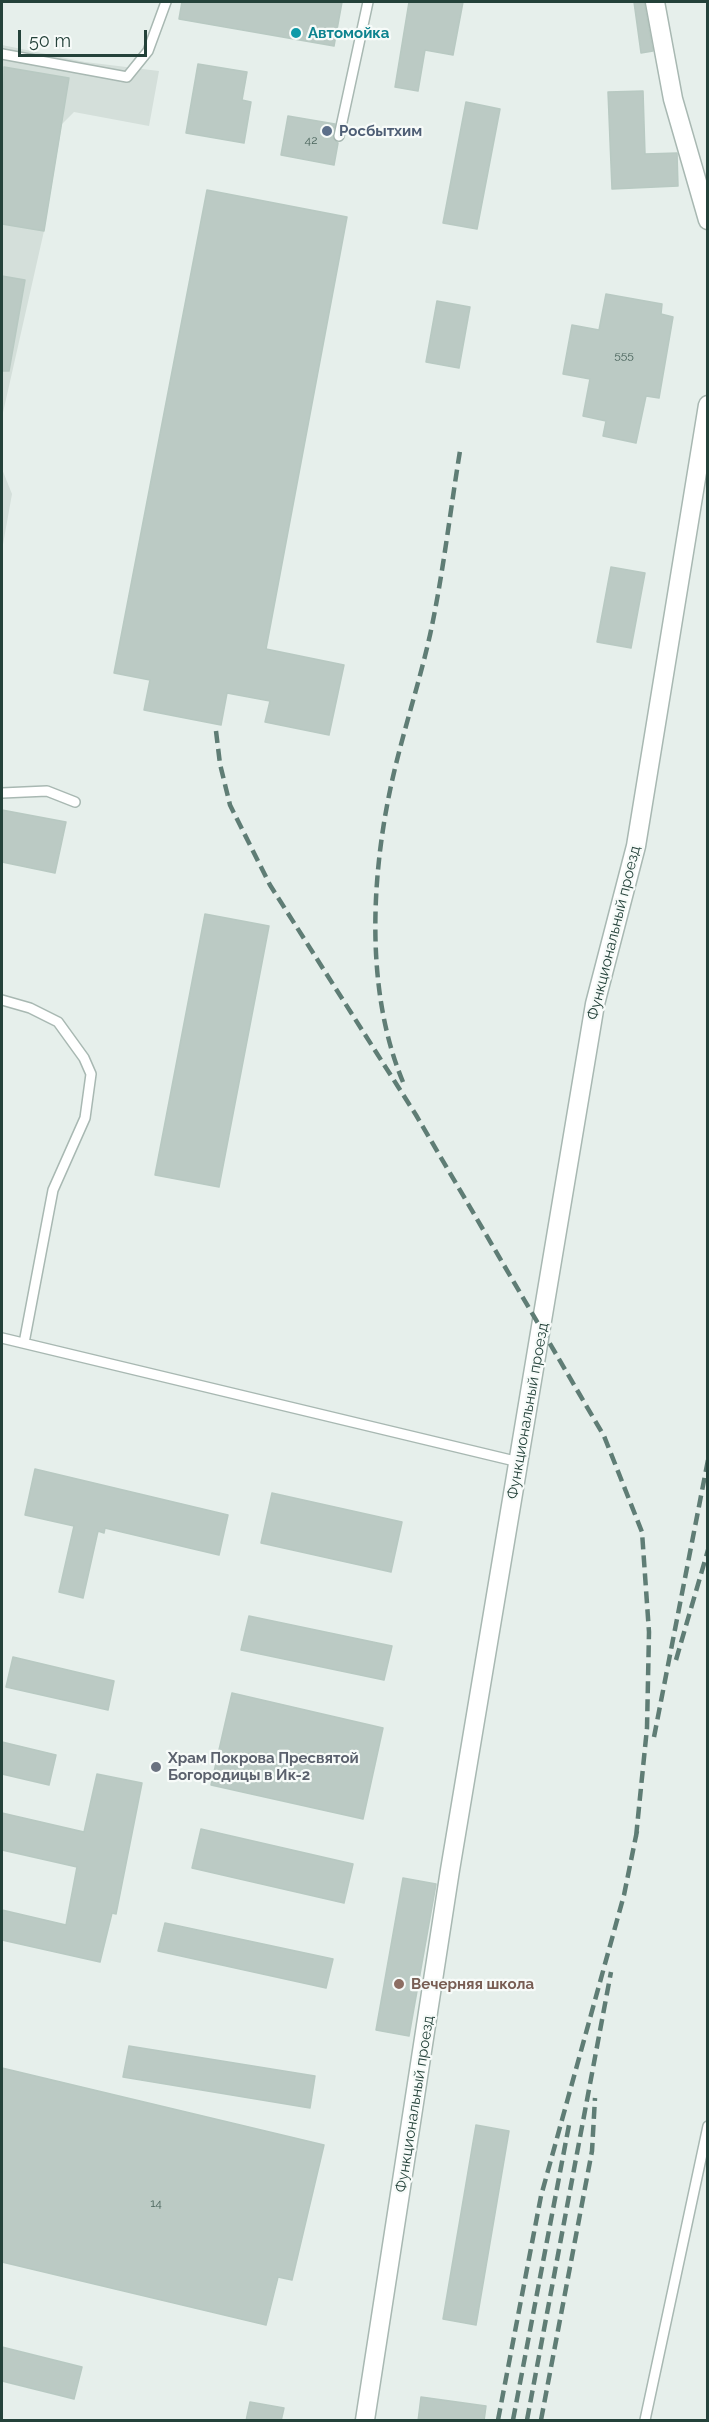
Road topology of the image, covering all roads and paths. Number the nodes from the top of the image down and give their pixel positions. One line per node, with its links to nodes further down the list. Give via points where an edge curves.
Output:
1 (166, 2): 4 (lane, via 148,51 127,77)
2 (368, 2): 5 (lane)
3 (655, 2): 6 (street, via 673,99)
4 (2, 54)
5 (339, 136)
6 (708, 220)
7 (708, 405): 13 (street, Функциональный проезд, via 636,846 595,1004)
8 (2, 794): 9 (lane, via 47,791)
9 (75, 802)
10 (2, 1000): 12 (lane, via 58,1022 73,1040 91,1074 85,1118 53,1190)
11 (2, 1338): 12 (lane)
12 (24, 1343): 13 (lane)
13 (519, 1462): 15 (street, Функциональный проезд, via 450,1870)
14 (708, 2126): 16 (lane)
15 (365, 2421)
16 (645, 2421)

